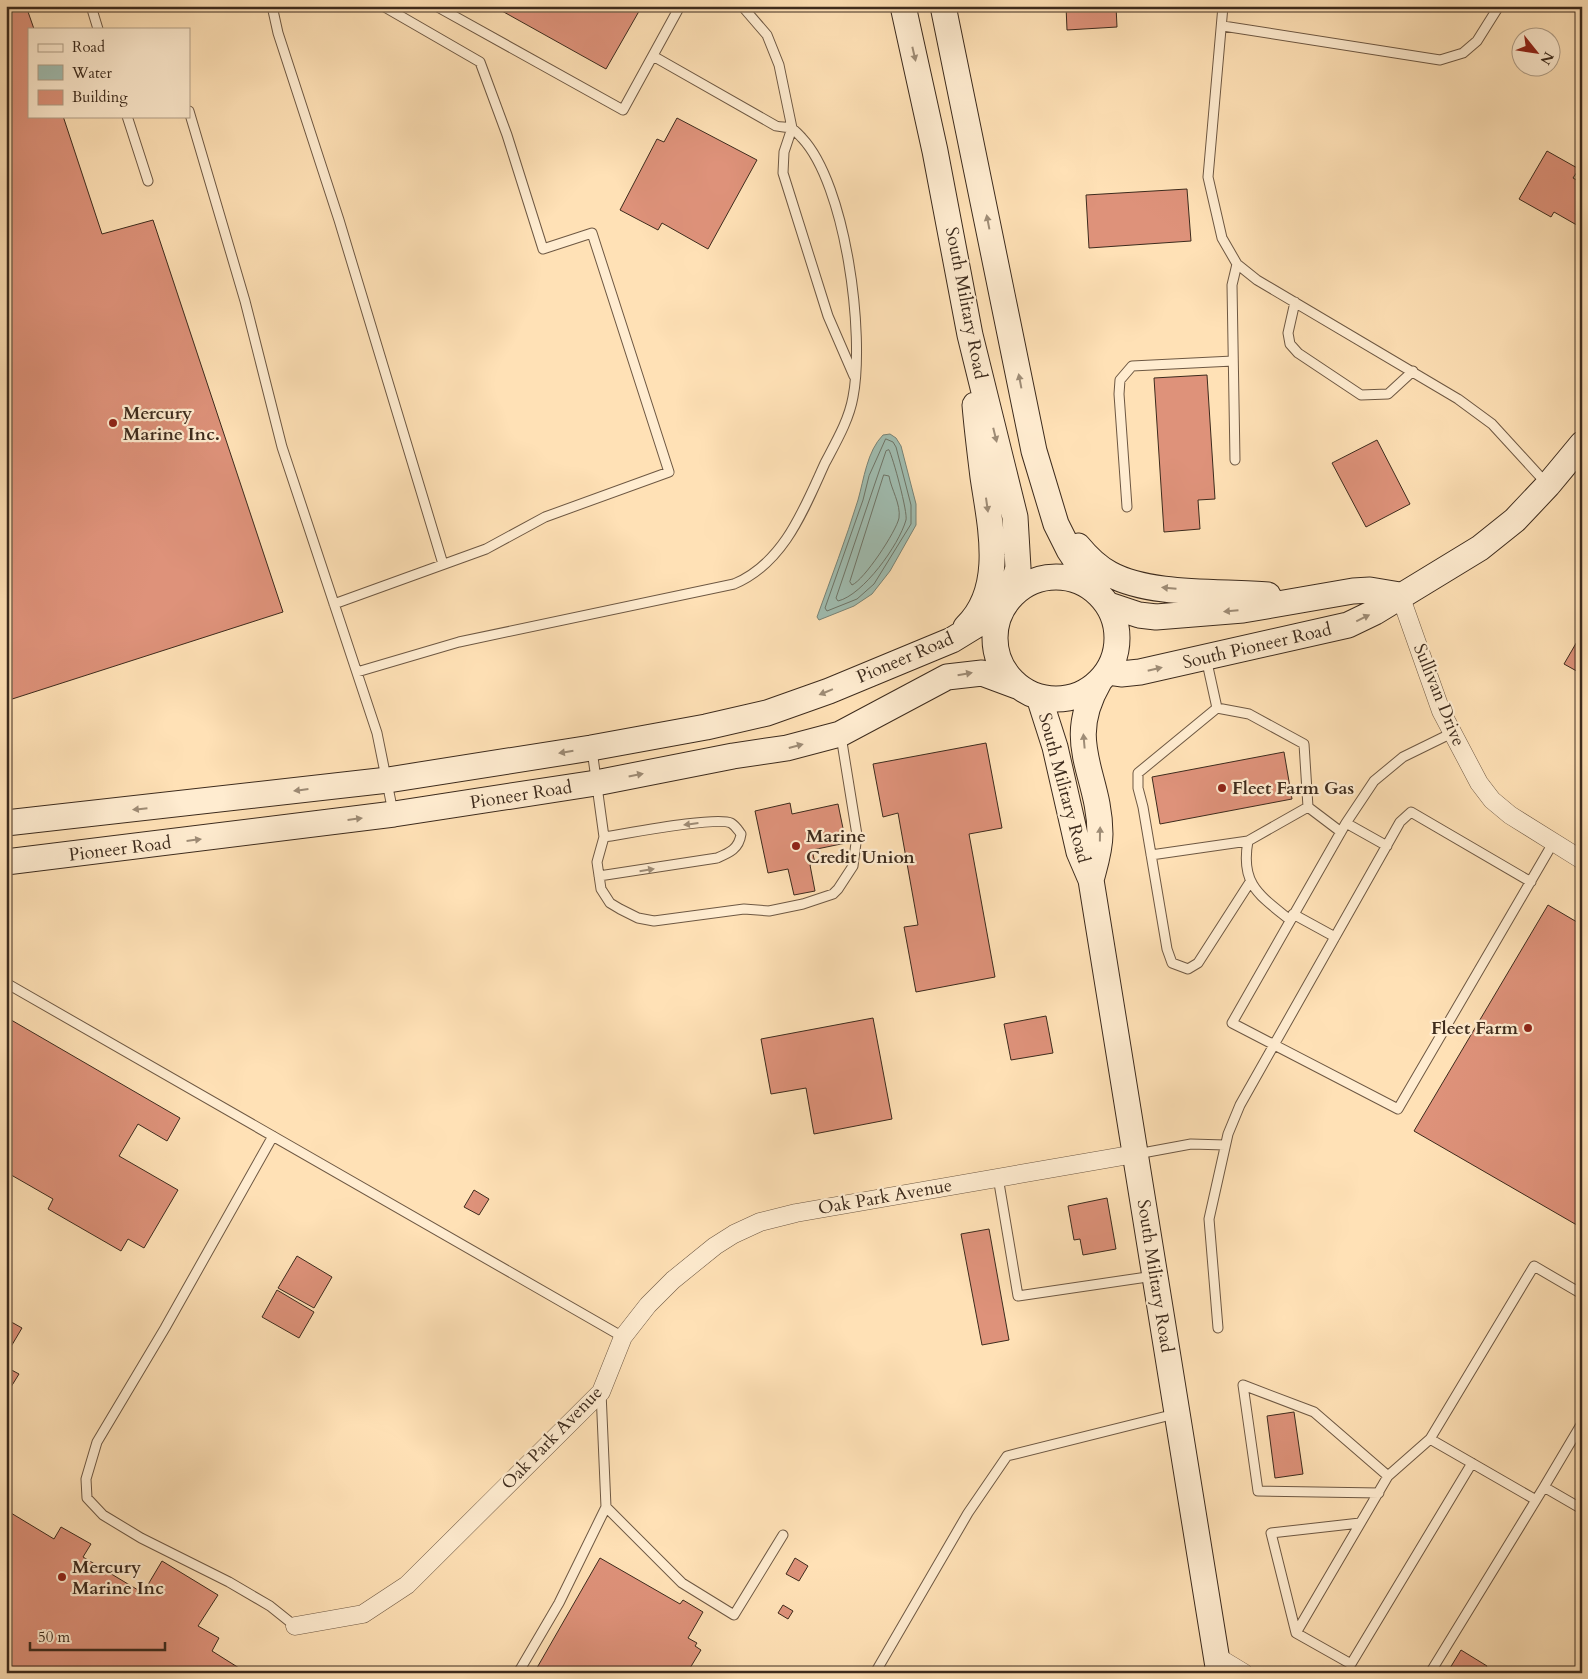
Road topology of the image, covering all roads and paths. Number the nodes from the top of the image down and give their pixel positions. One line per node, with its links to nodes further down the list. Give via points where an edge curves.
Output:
1 (91, 6): 12 (lane)
2 (272, 6): 29 (lane)
3 (383, 6): 29 (lane, via 480,62 543,249 592,233 669,472 545,517 486,549)
4 (436, 6): 13 (lane, via 623,110)
5 (680, 6): 13 (lane)
6 (742, 6): 16 (lane, via 771,43)
7 (903, 6): 20 (main road, South Military Road, one-way to 20, via 936,151)
8 (943, 6): 27 (main road, one-way to 8, via 1034,451)
9 (1223, 6): 11 (lane)
10 (1499, 6): 11 (lane, via 1476,41 1463,53 1440,60)
11 (1223, 26): 18 (lane, via 1208,177 1222,238)
12 (98, 28)
13 (653, 56): 16 (lane, via 776,126)
14 (190, 114): 33 (lane, via 245,301 282,447)
15 (128, 118): 17 (lane)
16 (792, 128): 23 (lane, via 784,152 783,174 833,330); 23 (lane, via 813,151 822,168 844,240 853,308)
17 (148, 181)
18 (1237, 264): 19 (lane); 21 (lane, via 1232,285)
19 (1295, 302): 22 (lane); 22 (lane, via 1288,333 1290,344 1306,359 1362,395 1388,394)
20 (970, 335): 34 (main road, South Military Road, one-way to 34, via 1016,522 1018,568); 35 (main road, one-way to 35, via 975,413 990,520 992,561 982,606 973,621)
21 (1233, 361): 25 (lane); 28 (lane, via 1132,366 1120,380)
22 (1413, 371): 26 (lane, via 1458,398 1492,424)
23 (855, 378): 37 (lane, via 849,412 800,515 777,552 752,575 713,589 459,642)
24 (1582, 444): 26 (main road, South Pioneer Road)
25 (1235, 460)
26 (1548, 485): 30 (main road, South Pioneer Road, via 1515,520 1480,548)
27 (1051, 507): 31 (main road, via 1069,550); 32 (main road, one-way to 27, via 1157,587 1123,580 1096,565 1085,554)
28 (1126, 507)
29 (443, 564): 33 (lane)
30 (1400, 595): 32 (main road, South Pioneer Road, via 1370,590); 36 (main road, South Pioneer Road, one-way to 30, via 1348,625); 41 (street, Sullivan Drive, via 1441,711)
31 (1102, 597): 32 (main road, South Pioneer Road, one-way to 31, via 1243,610 1156,617 1139,615); 34 (main road, via 1078,580 1059,576 1040,578 1022,586); 38 (main road, via 1116,621 1118,639 1115,656)
32 (1305, 599)
33 (334, 604): 37 (lane)
34 (1004, 604): 35 (main road, Pioneer Road); 39 (main road, via 994,630 996,651 1003,670)
35 (952, 640): 43 (main road, Pioneer Road, one-way to 43, via 767,713)
36 (1206, 658): 38 (main road, South Pioneer Road, one-way to 36); 40 (lane)
37 (357, 672): 44 (lane, via 380,742)
38 (1103, 677): 39 (main road, via 1071,698 1055,700); 59 (main road, South Military Road, one-way to 38, via 1100,835 1099,817 1082,727 1090,698)
39 (1028, 691): 42 (main road, Pioneer Road, one-way to 39, via 947,677 982,673); 59 (main road, South Military Road, via 1055,747 1079,852)
40 (1217, 708): 46 (lane, via 1249,714 1304,744); 55 (lane, via 1138,773 1138,788)
41 (1452, 733): 49 (lane, via 1388,767 1374,781); 53 (street, Sullivan Drive, via 1492,800)
42 (840, 734): 45 (main road, Pioneer Road, one-way to 42, via 787,748); 58 (lane, via 857,835 853,866 832,894 769,911 744,909 654,921 638,918 610,903 604,896)
43 (591, 748): 44 (main road, Pioneer Road, one-way to 44); 45 (lane)
44 (388, 780): 47 (lane); 48 (main road, Pioneer Road, one-way to 48)
45 (596, 782): 47 (main road, Pioneer Road); 51 (lane)
46 (1308, 807): 50 (lane); 52 (lane)
47 (394, 814): 57 (main road, Pioneer Road, one-way to 47)
48 (6, 823)
49 (1346, 823): 50 (lane); 54 (lane)
50 (1341, 832): 62 (lane)
51 (604, 837): 58 (lane, via 597,862); 58 (lane, one-way to 51, via 717,858 738,846 741,834 729,822 720,822)
52 (1248, 841): 55 (lane); 60 (lane, via 1245,860)
53 (1553, 843): 56 (street, Sullivan Drive); 61 (lane)
54 (1387, 846): 61 (lane, via 1400,822 1411,812); 63 (lane)
55 (1152, 855): 60 (lane, via 1167,949 1172,962 1188,969 1198,963)
56 (1582, 860)
57 (6, 862)
58 (599, 876)
59 (1091, 880): 68 (main road, South Military Road)
60 (1250, 882): 62 (lane, via 1270,904)
61 (1531, 882): 65 (lane, via 1398,1109)
62 (1291, 917): 63 (lane); 65 (lane, via 1232,1023)
63 (1335, 936): 65 (lane)
64 (6, 983): 66 (lane)
65 (1274, 1044): 67 (lane, via 1240,1105)
66 (273, 1136): 73 (lane); 87 (lane, via 97,1442 86,1479 87,1498 103,1515 229,1582 270,1606)
67 (1225, 1145): 68 (lane, via 1191,1144); 72 (lane, via 1209,1219)
68 (1135, 1154): 69 (street, Oak Park Avenue); 70 (main road, South Military Road)
69 (998, 1177): 70 (lane, via 1018,1296); 73 (street, Oak Park Avenue, via 796,1213 747,1228 715,1246 685,1269 648,1305)
70 (1155, 1276): 75 (main road, South Military Road)
71 (1582, 1294): 77 (lane, via 1534,1266)
72 (1218, 1328)
73 (623, 1337): 74 (street, Oak Park Avenue)
74 (601, 1392): 83 (lane); 87 (street, Oak Park Avenue, via 407,1585 362,1614)
75 (1177, 1413): 89 (main road, South Military Road); 91 (lane, via 1007,1456 968,1512)
76 (1582, 1423): 80 (lane)
77 (1430, 1438): 78 (lane); 79 (lane)
78 (1472, 1463): 82 (lane); 88 (lane, via 1351,1664)
79 (1388, 1476): 81 (lane); 81 (lane, via 1314,1412 1243,1385 1258,1491)
80 (1544, 1487): 82 (lane); 84 (lane)
81 (1379, 1492): 85 (lane)
82 (1536, 1500): 93 (lane)
83 (606, 1507): 86 (lane, via 682,1583 734,1616); 90 (lane, via 559,1603)
84 (1582, 1509)
85 (1360, 1523): 88 (lane); 88 (lane, via 1271,1533)
86 (783, 1535)
87 (295, 1626)
88 (1296, 1633)
89 (1217, 1664): 92 (street)
90 (518, 1673)
91 (875, 1673)
92 (1244, 1673)
93 (1430, 1673)

